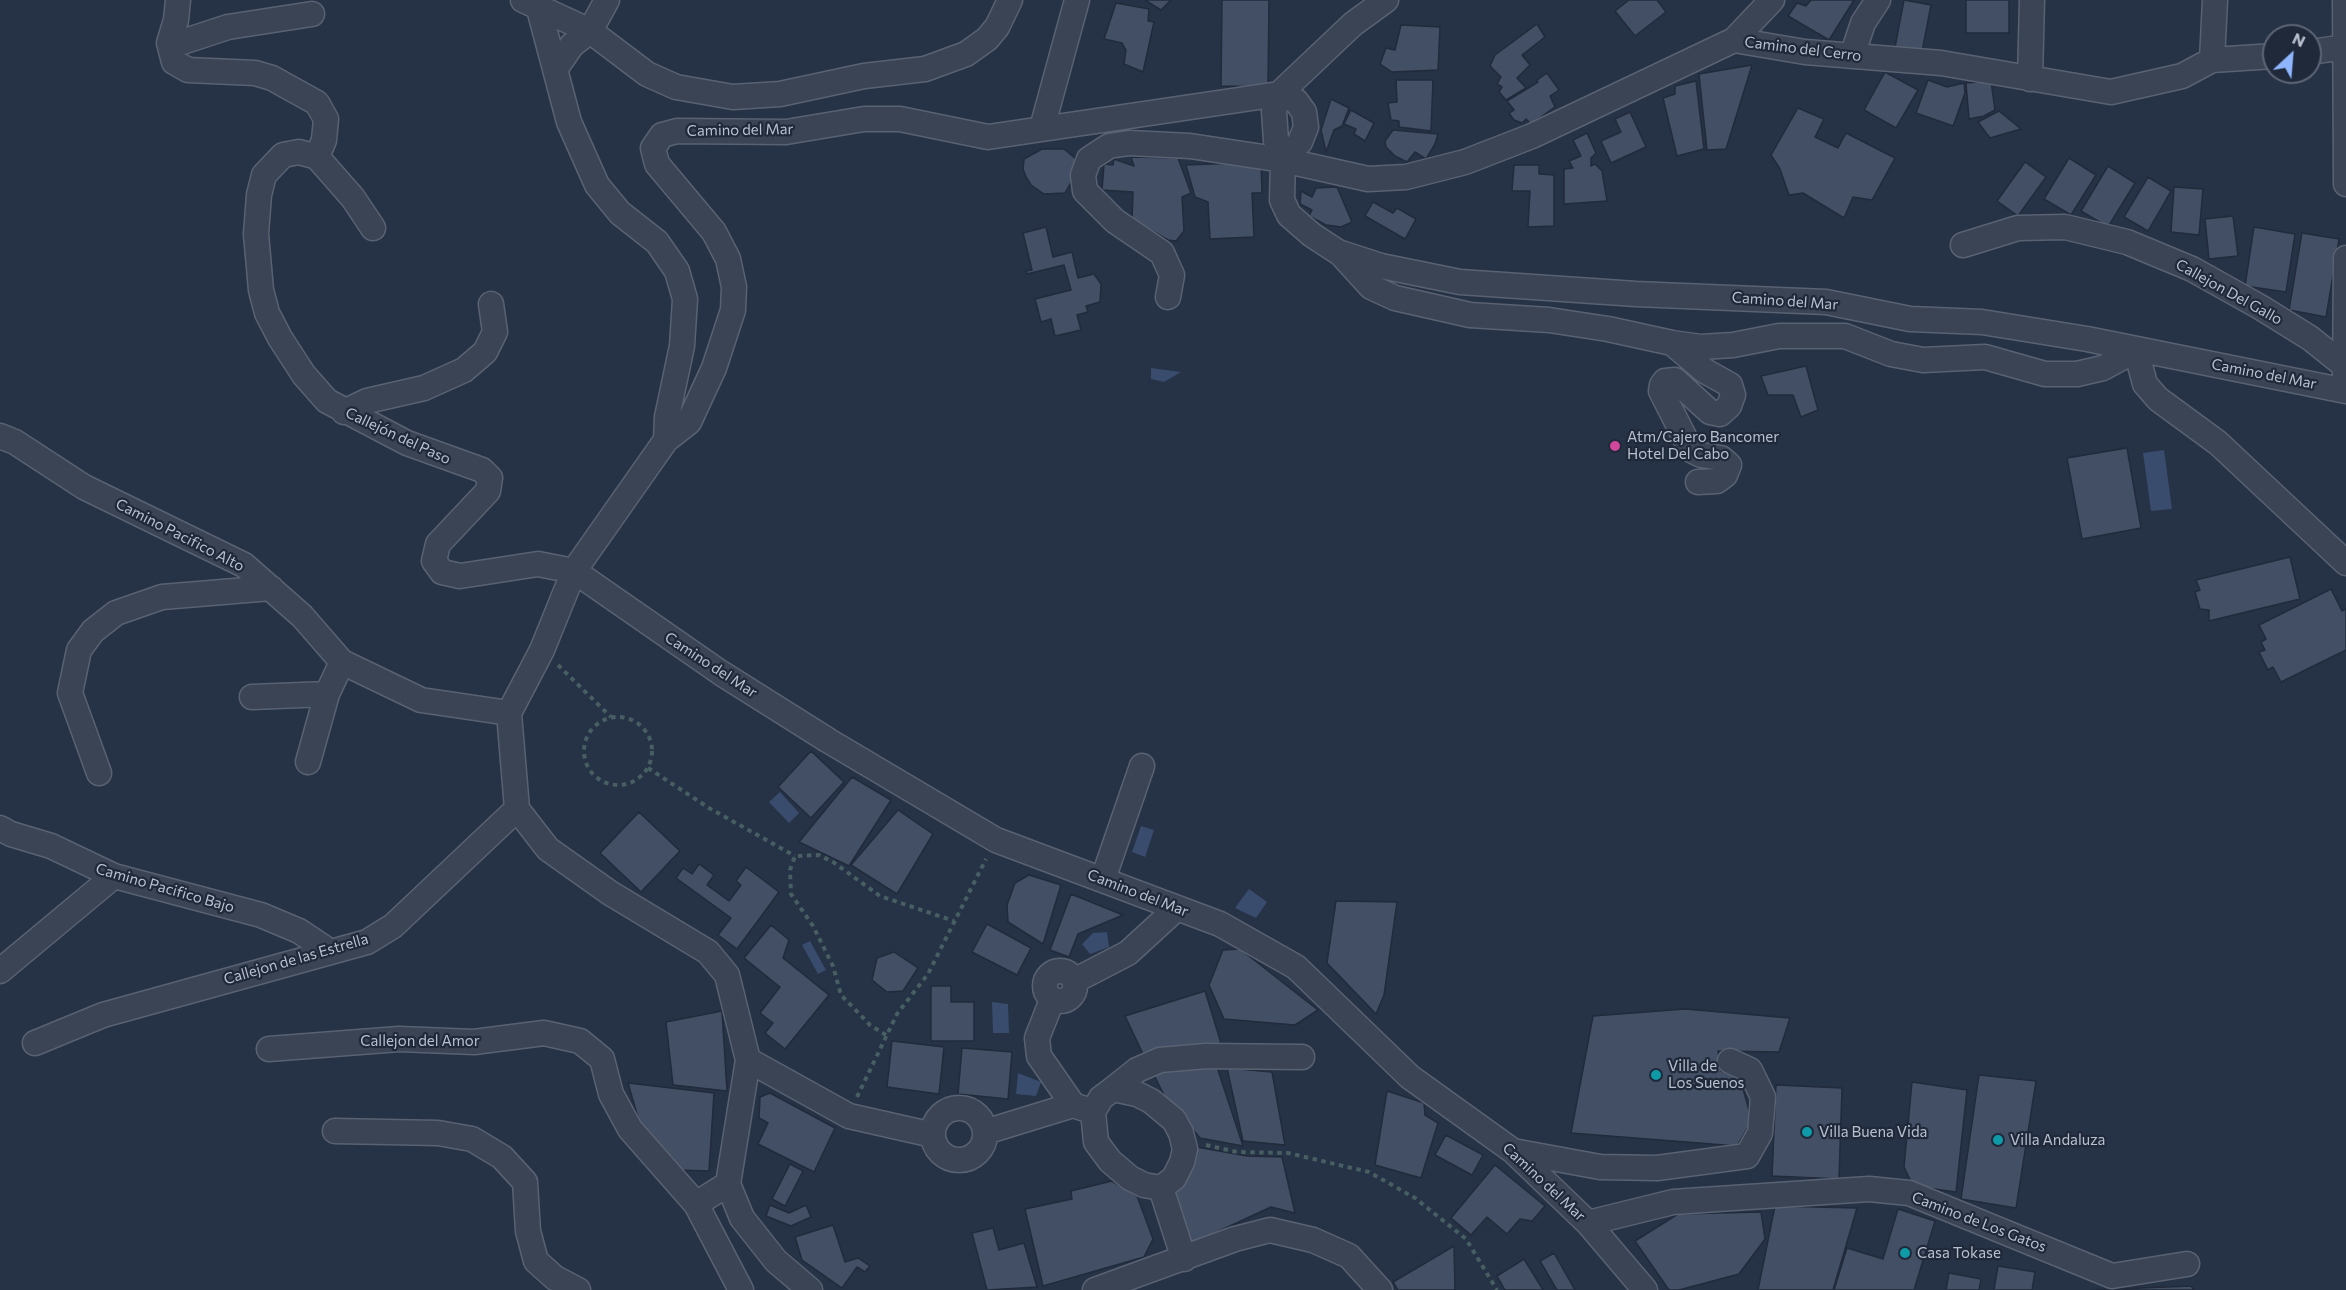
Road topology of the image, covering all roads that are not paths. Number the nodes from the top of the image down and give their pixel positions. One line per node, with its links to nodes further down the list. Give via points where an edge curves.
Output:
1 (178, 0): 15 (street)
2 (607, 0): 13 (street)
3 (1010, 0): 13 (street, via 997,27 966,54 925,69 864,76 768,95 733,97 676,87 646,74)
4 (1077, 0): 24 (street)
5 (1386, 0): 23 (street, via 1353,24)
6 (1772, 0): 14 (street)
7 (1878, 0): 18 (street, via 1863,23)
8 (2032, 0): 22 (street)
9 (2215, 0): 20 (street)
10 (2345, 0): 16 (street)
11 (531, 5): 13 (street); 21 (street)
12 (312, 14): 15 (street, via 228,27)
13 (590, 31): 21 (street, via 572,45)
14 (1734, 40): 18 (street, Camino del Cerro); 26 (street, Camino del Cerro, via 1532,136 1465,162 1406,177 1368,179)
15 (170, 46): 25 (street, via 174,62 188,70 255,73 317,103 326,119)
16 (2345, 47): 17 (street); 27 (street)
17 (2322, 50)
18 (1852, 56): 22 (street, Camino del Cerro, via 1941,63)
19 (2262, 57): 20 (street, Camino del Cerro)
20 (2212, 60): 22 (street, Camino del Cerro, via 2182,76 2111,92)
21 (556, 68): 39 (street, via 568,122 597,185 620,213 657,242 677,271 685,299 682,346)
22 (2030, 79)
23 (1279, 94): 24 (street, Camino del Mar); 26 (street, Camino del Mar, via 1274,127)
24 (1042, 128): 39 (street, Camino del Mar, via 988,137 900,118 864,119 786,132 676,131 662,135 653,148 657,164 714,232 728,259 734,287 733,310 714,368 689,422)
25 (317, 158): 28 (street, via 353,198); 37 (street, Callejón del Paso, via 289,152 264,175 258,195 256,234 261,290 267,313 304,375)
26 (1283, 160): 30 (street, Camino del Mar, via 1282,200 1288,215); 32 (street, Camino del Cerro, via 1190,146 1129,143 1109,146 1089,159 1083,175 1085,191 1115,221 1162,253 1172,275)
27 (2346, 184)
28 (373, 228)
29 (1963, 244): 36 (street, Callejon Del Gallo, via 2018,228 2065,228 2127,242 2192,269 2310,338)
30 (1338, 252): 34 (street, via 1371,287 1395,298 1470,315 1549,320); 35 (street, Camino del Mar, via 1382,266 1460,282 1826,302 1910,319 1982,322)
31 (2346, 258): 36 (street)
32 (1168, 297)
33 (491, 304): 37 (street, via 495,332 485,352 464,370 424,388 367,401)
34 (1672, 343): 35 (street, via 1701,347 1779,336 1845,336 1912,358 1985,357 2045,374 2103,369); 40 (street, via 1705,371 1730,385 1734,395 1730,406 1720,414 1710,412 1675,380 1662,385 1661,391 1690,450 1721,458 1729,465 1717,481)
35 (2136, 350): 36 (street, Camino del Mar); 41 (street, via 2145,384 2158,399 2218,443)
36 (2346, 382)
37 (344, 412): 42 (street, Callejón del Paso, via 407,443 482,470 490,477 489,490 438,544 434,561 442,572 460,576 538,564)
38 (0, 436): 43 (street, Camino Pacifico Alto, via 84,487 244,565)
39 (666, 440): 42 (street)
40 (1698, 482)
41 (2346, 563)
42 (574, 571): 47 (street, via 542,650); 54 (street, Camino del Mar, via 721,674 996,840)
43 (271, 588): 44 (street, Camino Pacifico Alto); 50 (street, via 162,597 116,613 93,630 79,650 70,693)
44 (342, 662): 45 (street); 47 (street, Camino Pacifico Alto, via 421,700)
45 (327, 694): 46 (street); 48 (street)
46 (252, 698)
47 (509, 713): 51 (street)
48 (308, 762)
49 (1142, 766): 54 (street)
50 (99, 773)
51 (517, 809): 56 (street, Callejon de las Estrella, via 393,926 367,942); 61 (street, via 548,849 610,893 708,952 727,975)
52 (0, 828): 53 (street, Camino Pacifico Bajo, via 51,846)
53 (114, 876): 56 (street, Camino Pacifico Bajo, via 261,915 299,931); 57 (street)
54 (1102, 879): 55 (street, Camino del Mar)
55 (1176, 909): 64 (street, via 1128,953 1074,981 1075,990 1070,998 1061,1002 1052,999 1036,1038 1039,1056); 68 (street, Camino del Mar, via 1220,924 1296,968 1410,1077)
56 (329, 951): 58 (street, Callejon de las Estrella, via 103,1015)
57 (0, 971)
58 (36, 1043)
59 (269, 1049): 71 (street, Callejon del Amor, via 399,1040 474,1042 544,1034 580,1041 602,1059 611,1094 630,1129)
60 (1302, 1057): 63 (street, via 1206,1056 1160,1060 1137,1070)
61 (748, 1060): 67 (street, via 849,1116); 69 (street)
62 (1730, 1060): 68 (street, via 1750,1070 1764,1096 1760,1133 1747,1156 1657,1168 1600,1167)
63 (1113, 1089): 64 (street); 70 (street, via 1151,1101 1174,1120 1181,1133 1185,1149 1182,1162 1174,1178)
64 (1083, 1108): 66 (street); 70 (street, via 1096,1142 1110,1161 1130,1178)
65 (335, 1131): 75 (street, via 438,1133 472,1139 502,1157 525,1182 528,1231 536,1261 555,1278)
66 (985, 1132): 67 (street, via 978,1116 954,1109 939,1118); 67 (street, via 981,1148 960,1160 945,1156)
67 (933, 1135)
68 (1513, 1151): 72 (street, Camino del Mar)
69 (728, 1184): 71 (street); 77 (street, via 742,1218 776,1261)
70 (1161, 1188): 73 (street)
71 (696, 1204): 76 (street, Callejon del Amor)
72 (1588, 1223): 74 (street, Camino de Los Gatos, via 1673,1202 1869,1189 1909,1193 2112,1276); 80 (street, Camino del Mar)
73 (1184, 1259): 78 (street); 79 (street, via 1270,1230 1313,1240 1349,1256)
74 (2187, 1264)
75 (578, 1290)
76 (741, 1290)
77 (810, 1290)
78 (1095, 1290)
79 (1380, 1290)
80 (1645, 1290)

